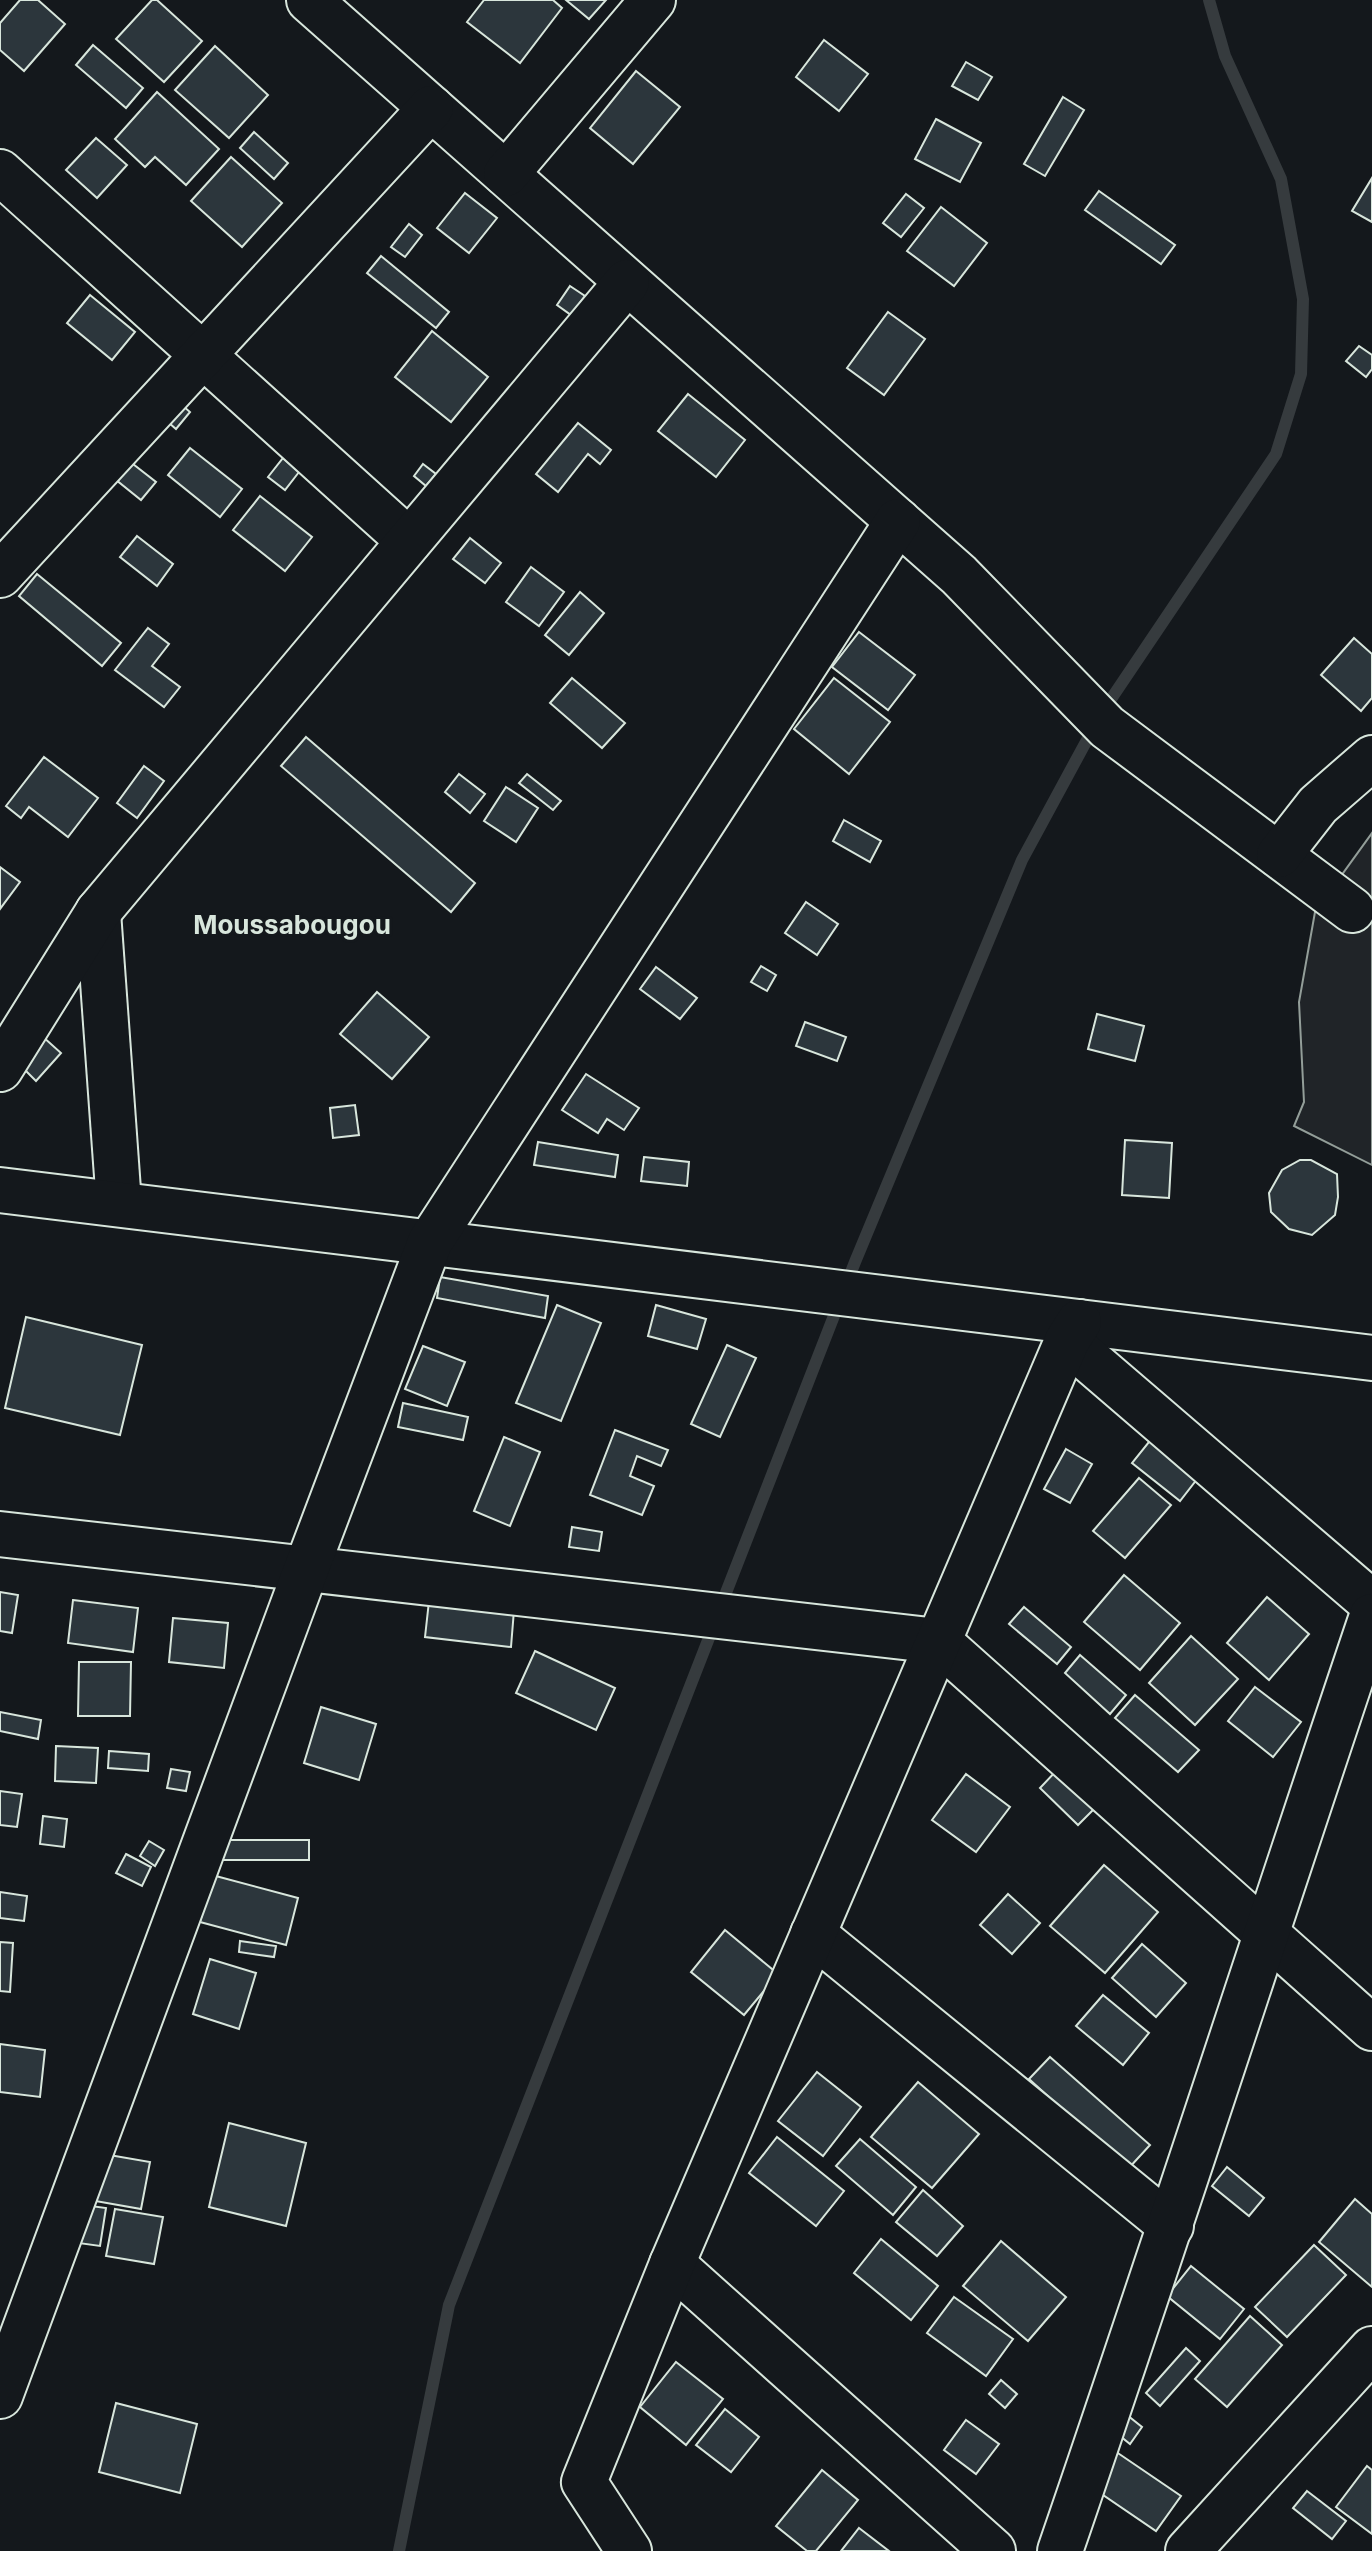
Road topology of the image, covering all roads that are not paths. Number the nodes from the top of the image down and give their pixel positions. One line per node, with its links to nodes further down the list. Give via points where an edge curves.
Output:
1 (309, 0): 3 (street)
2 (653, 0): 5 (street)
3 (431, 108): 5 (street); 7 (street)
4 (0, 172): 7 (street)
5 (506, 174): 6 (street)
6 (627, 282): 8 (street); 9 (street)
7 (203, 355): 9 (street); 10 (street)
8 (898, 521): 12 (street, via 959,575 1107,727); 18 (street)
9 (409, 541): 14 (street)
10 (0, 575)
11 (1372, 758): 12 (street, via 1318,805)
12 (1279, 855): 13 (street)
13 (1352, 910)
14 (98, 912): 15 (street); 17 (street)
15 (0, 1069)
16 (0, 1190): 17 (street)
17 (119, 1204): 18 (street)
18 (430, 1242): 19 (street); 22 (street)
19 (1073, 1331): 20 (street); 23 (street); 25 (street)
20 (1372, 1358)
21 (0, 1534): 22 (street)
22 (307, 1567): 25 (street); 32 (street)
23 (1372, 1603)
24 (1372, 1616): 26 (street)
25 (938, 1641): 26 (street); 27 (street)
26 (1265, 1933): 28 (street); 29 (street)
27 (813, 1934): 29 (street); 30 (street)
28 (1372, 2028)
29 (1171, 2226): 35 (street)
30 (672, 2264): 33 (street, via 584,2482); 34 (street)
31 (1372, 2349): 36 (street)
32 (0, 2396)
33 (629, 2551)
34 (993, 2551)
35 (1060, 2551)
36 (1188, 2551)

